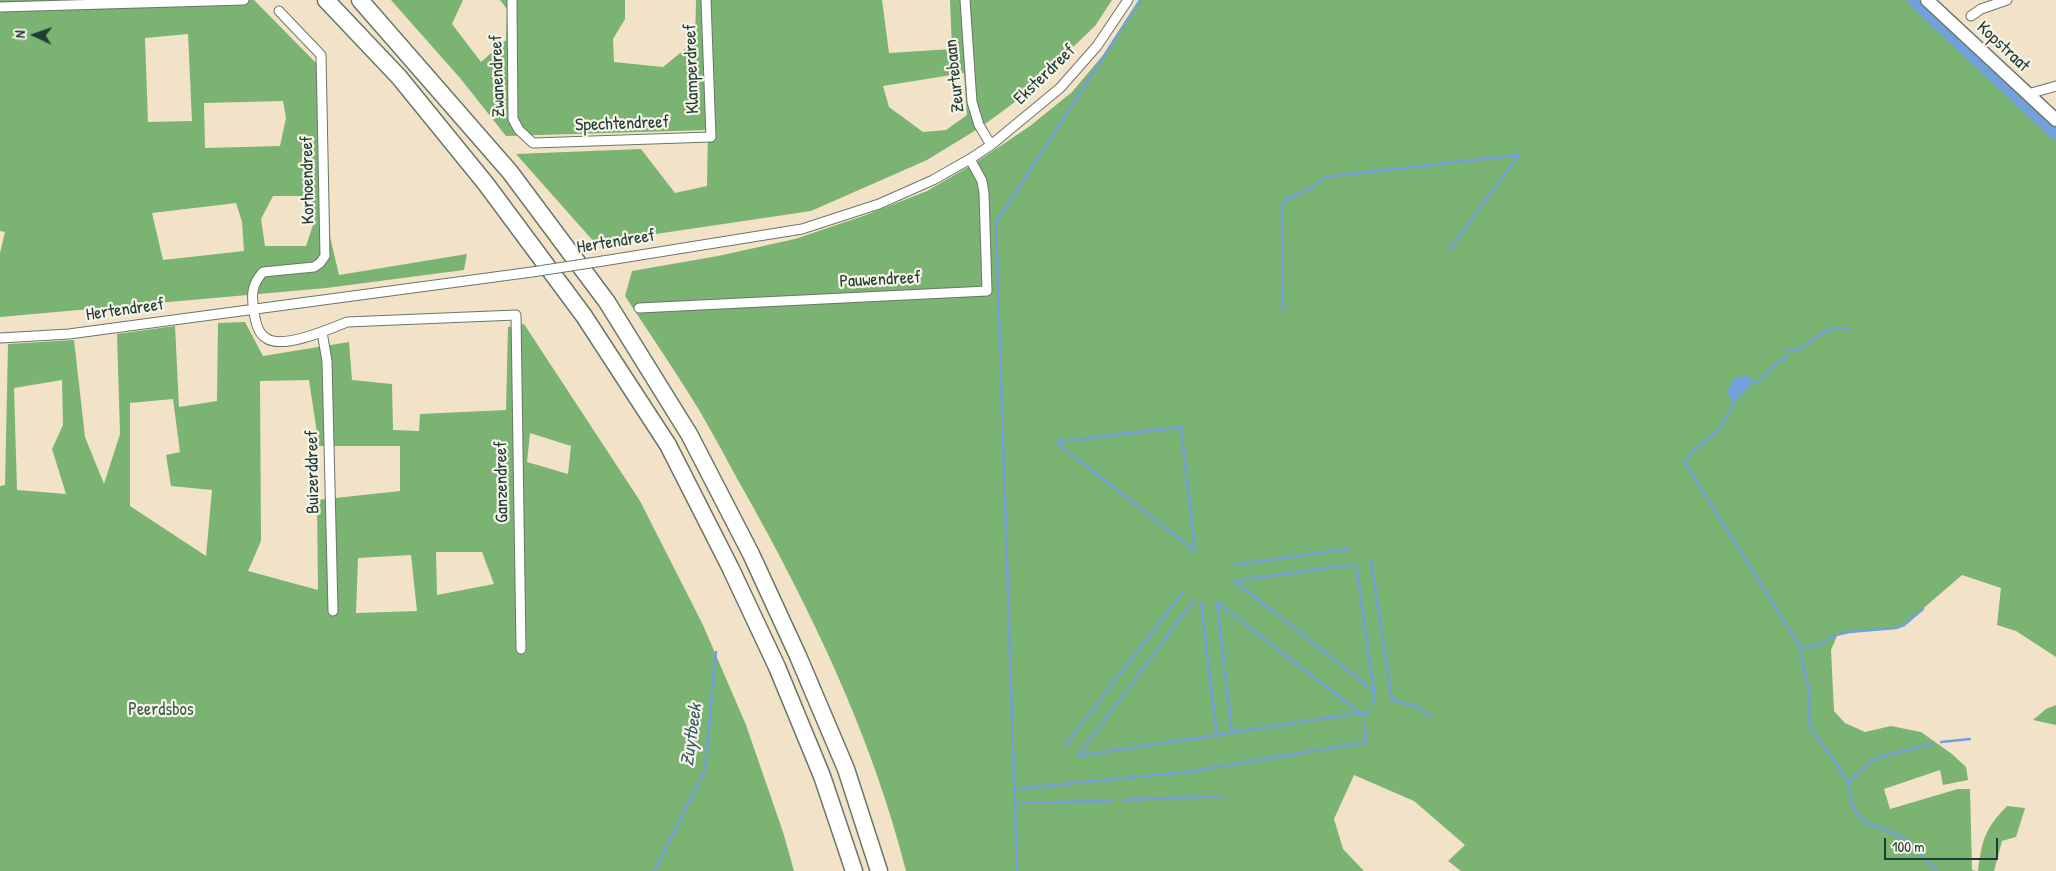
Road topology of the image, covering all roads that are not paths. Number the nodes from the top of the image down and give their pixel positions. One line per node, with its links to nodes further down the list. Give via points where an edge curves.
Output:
1 (244, 0): 10 (street)
2 (326, 0): 27 (highway, via 399,77 486,184 584,316 668,445 777,667 822,776)
3 (360, 0): 28 (highway, via 510,172 607,302 689,434 751,554 798,656 846,769)
4 (512, 0): 18 (street, Zwanendreef, via 513,119)
5 (706, 0): 17 (street, Klamperdreef)
6 (965, 0): 19 (street, Zeurtebaan, via 972,102 979,125)
7 (1128, 0): 19 (street, Eksterdreef, via 1097,46 1060,88)
8 (1927, 0): 15 (main road, Kopstraat)
9 (2007, 0): 13 (street)
10 (16, 3): 11 (street)
11 (0, 7)
12 (279, 11): 22 (street, Korhoendreef, via 321,55 325,256 314,267 263,272 255,281)
13 (1971, 16)
14 (2056, 86): 15 (street)
15 (2028, 94): 16 (main road, Kopstraat)
16 (2056, 120)
17 (711, 137): 18 (street, Spechtendreef)
18 (533, 143)
19 (990, 144): 20 (street, Eksterdreef)
20 (970, 159): 21 (street, Pauwendreef, via 982,181 984,193 988,290); 22 (street, Hertendreef, bridge, via 933,180 878,204 802,229 532,272)
21 (639, 308)
22 (253, 309): 23 (street, via 257,328 266,338 277,342); 24 (street, Hertendreef, via 69,334)
23 (322, 332): 25 (street, Buizerddreef, via 327,361); 26 (street, Ganzendreef, via 347,322 516,315)
24 (0, 338)
25 (333, 611)
26 (521, 649)
27 (854, 871)
28 (879, 871)

